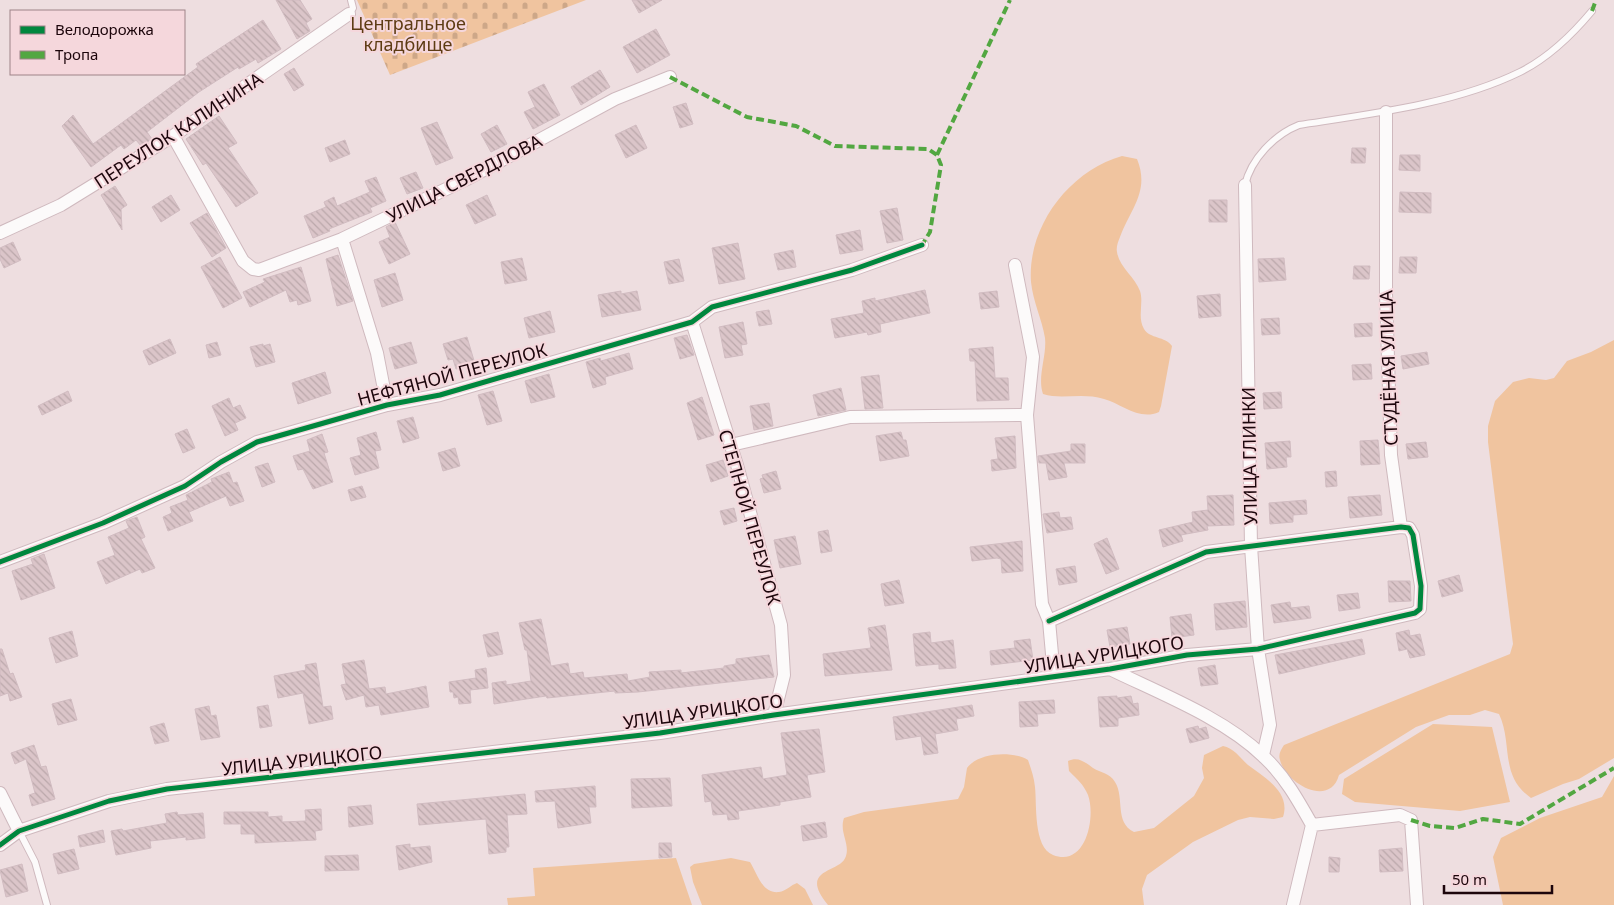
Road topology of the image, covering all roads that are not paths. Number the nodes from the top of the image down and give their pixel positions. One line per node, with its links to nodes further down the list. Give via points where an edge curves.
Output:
1 (351, 0): 3 (lane, via 353,8)
2 (1592, 11): 5 (lane, via 1574,33 1521,72 1478,89)
3 (349, 14): 6 (street, ПЕРЕУЛОК КАЛИНИНА)
4 (670, 77): 9 (street, УЛИЦА СВЕРДЛОВА, via 615,99 467,179)
5 (1386, 112): 7 (lane, via 1299,125 1287,130 1253,164); 16 (street, СТУДЁНАЯ УЛИЦА, via 1386,294 1391,446)
6 (174, 136): 8 (street, ПЕРЕУЛОК КАЛИНИНА, via 61,205); 9 (street, УЛИЦА СВЕРДЛОВА, via 243,261 253,269 265,268)
7 (1245, 185): 17 (street, УЛИЦА ГЛИНКИ)
8 (0, 233)
9 (342, 239): 13 (street, via 377,353)
10 (922, 245): 12 (street, НЕФТЯНОЙ ПЕРЕУЛОК, via 852,270 712,307)
11 (1015, 265): 14 (street, via 1033,357)
12 (692, 322): 13 (street, НЕФТЯНОЙ ПЕРЕУЛОК, via 440,396); 15 (street, СТЕПНОЙ ПЕРЕУЛОК)
13 (387, 405): 18 (street, НЕФТЯНОЙ ПЕРЕУЛОК, via 257,442 185,486 103,523)
14 (1026, 415): 15 (street, via 850,418); 19 (street, via 1042,604)
15 (731, 445): 23 (street, СТЕПНОЙ ПЕРЕУЛОК, via 781,625 784,675)
16 (1401, 527): 17 (street); 20 (street, УЛИЦА УРИЦКОГО, via 1409,528 1413,535 1422,601 1416,613)
17 (1251, 546): 19 (street, via 1206,552); 20 (street, УЛИЦА ГЛИНКИ)
18 (0, 562)
19 (1049, 622): 22 (street)
20 (1258, 649): 21 (street, УЛИЦА УРИЦКОГО, via 1187,655); 24 (street, УЛИЦА ГЛИНКИ, via 1270,725)
21 (1110, 669): 22 (street, УЛИЦА УРИЦКОГО); 24 (street, via 1216,721)
22 (1054, 676): 23 (street, УЛИЦА УРИЦКОГО)
23 (774, 715): 27 (street, УЛИЦА УРИЦКОГО, via 660,733 167,789 109,802)
24 (1263, 755): 26 (street, via 1290,787)
25 (0, 793): 27 (street)
26 (1312, 824): 30 (street); 31 (street, via 1400,815 1411,820)
27 (19, 831): 28 (street, УЛИЦА УРИЦКОГО); 29 (lane, via 35,862)
28 (0, 845)
29 (47, 905)
30 (1293, 905)
31 (1417, 905)

